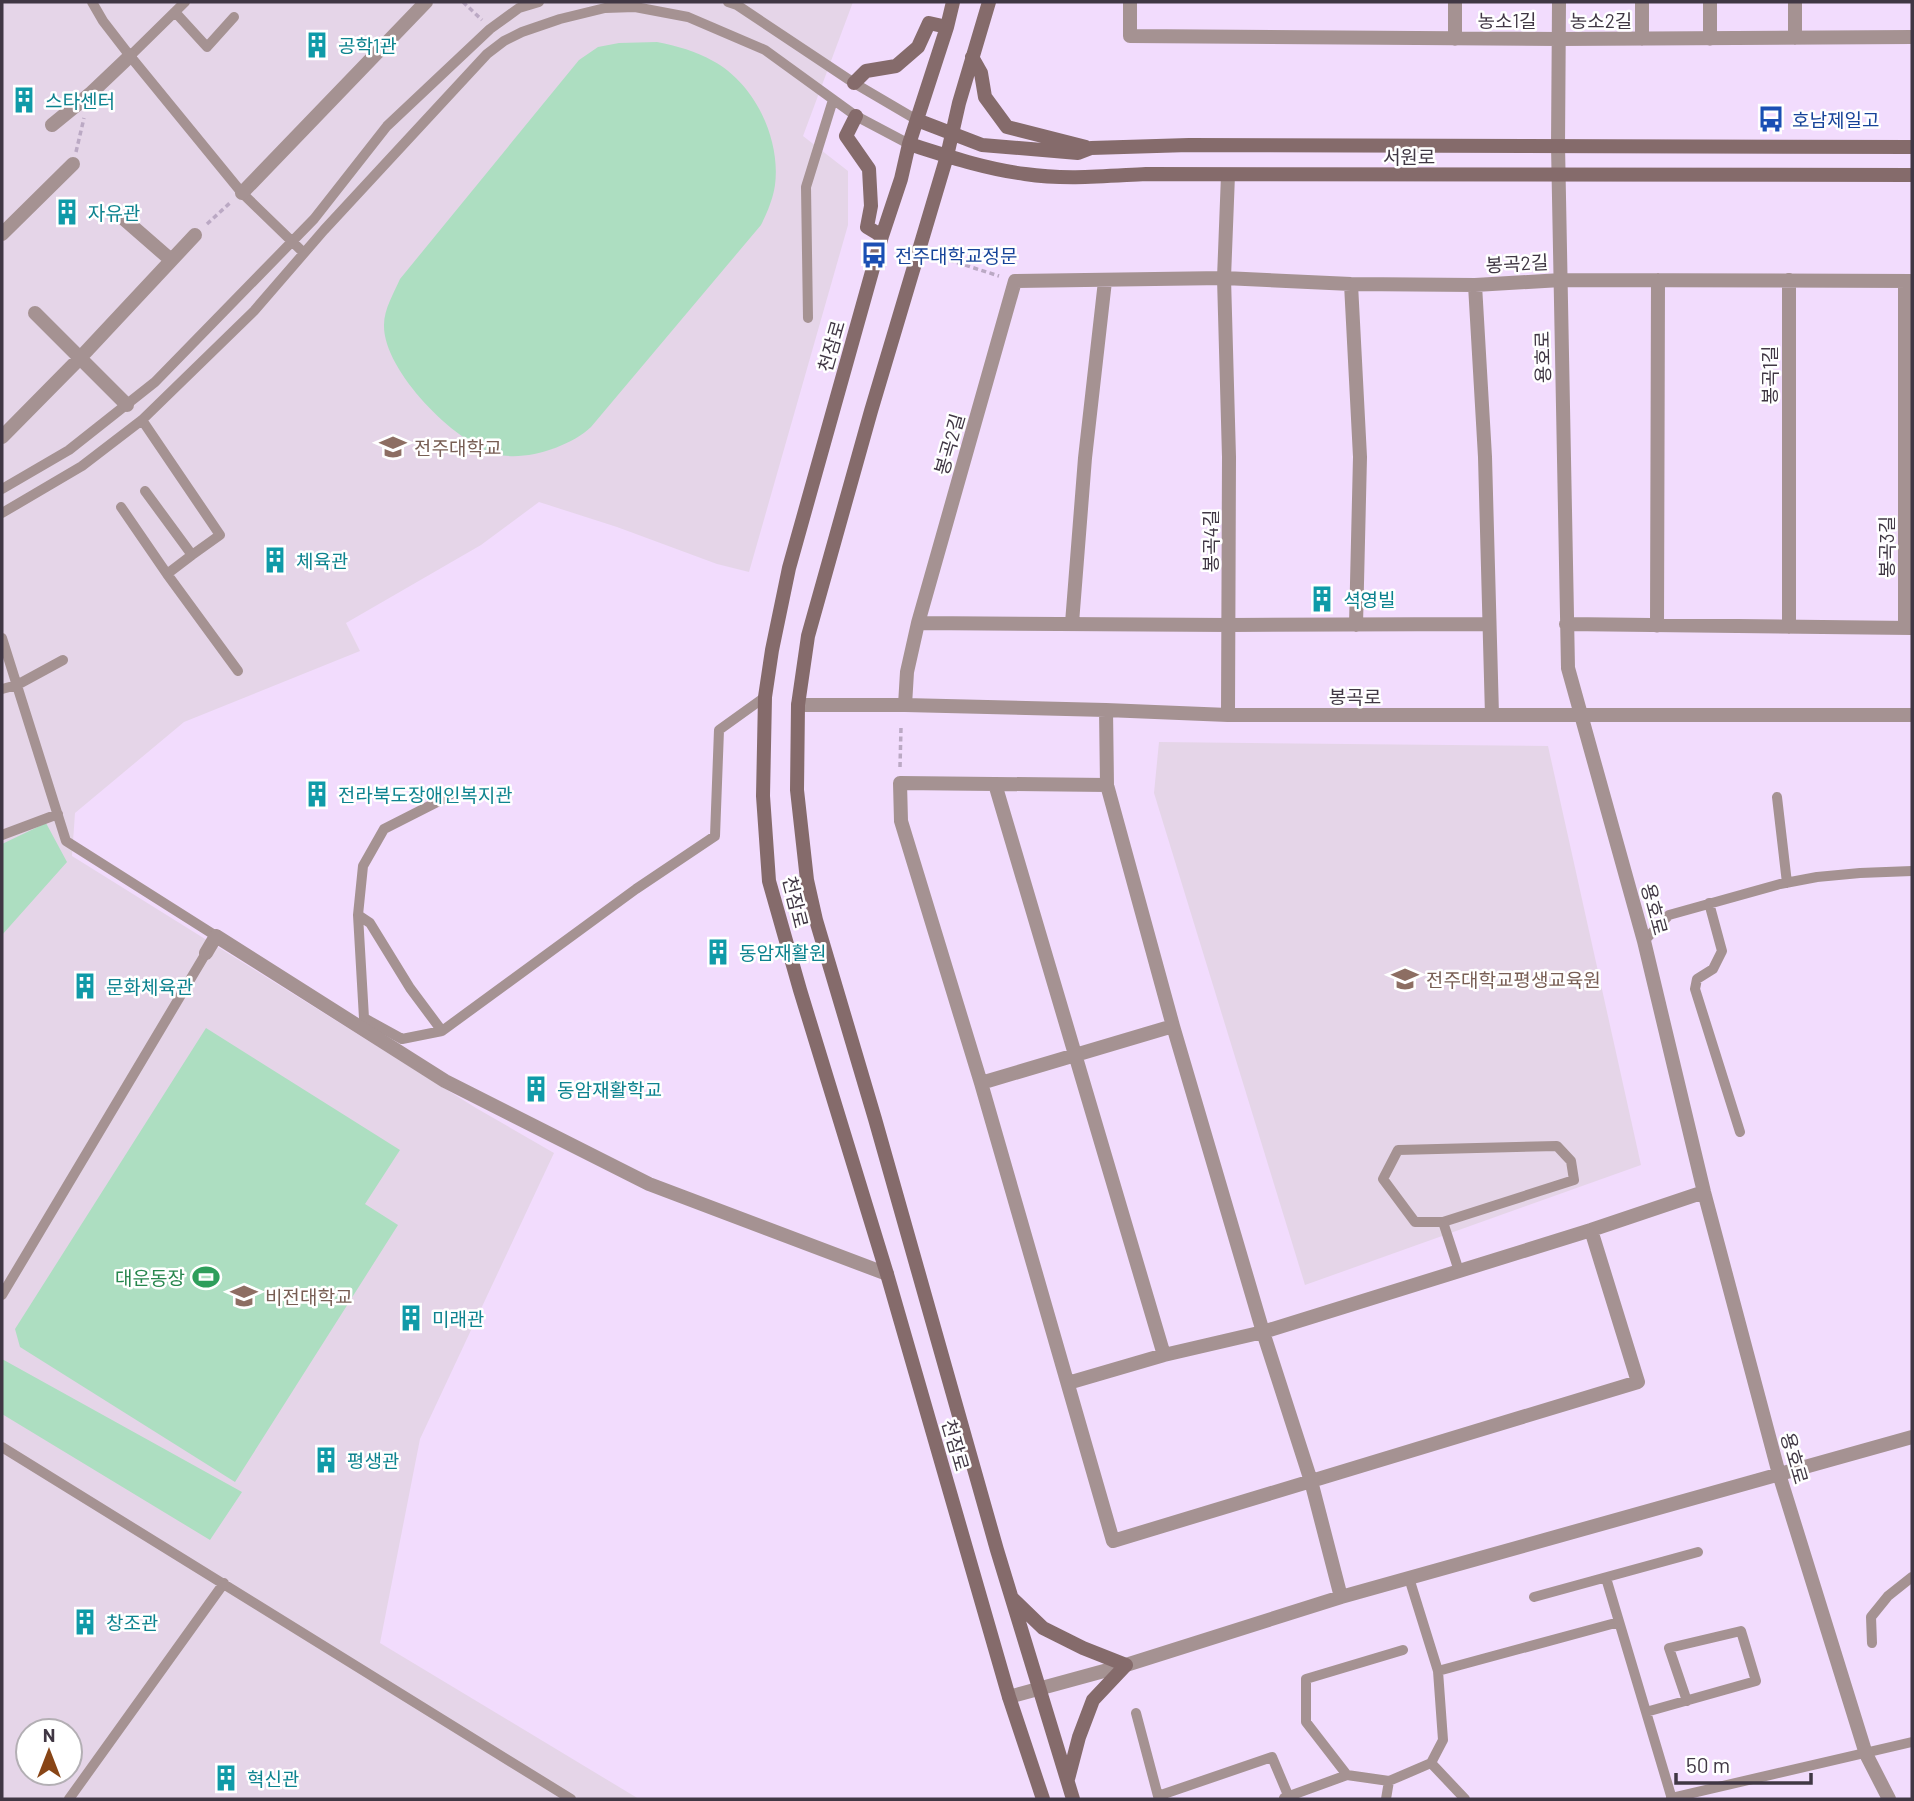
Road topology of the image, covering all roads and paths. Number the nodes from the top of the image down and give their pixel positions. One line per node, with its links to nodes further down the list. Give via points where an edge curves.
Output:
1 (92, 2): 24 (lane)
2 (185, 2): 15 (lane)
3 (426, 2): 42 (street)
4 (539, 2): 47 (lane, via 519,8 490,29 387,126)
5 (728, 2): 26 (lane)
6 (953, 2): 17 (street, 천잠로)
7 (989, 2): 25 (street, 천잠로)
8 (1130, 2): 19 (street, 농소1길, via 1130,36)
9 (1455, 2): 19 (street, 농소1길)
10 (1559, 2): 22 (street, 용호로)
11 (1642, 2): 23 (street, 농소2길)
12 (1710, 2): 21 (street)
13 (1795, 2): 20 (street)
14 (604, 5): 28 (lane, via 688,17 765,50); 48 (lane, via 522,32 487,54)
15 (175, 12): 16 (lane, via 207,47); 24 (lane)
16 (234, 17)
17 (947, 27): 26 (street, via 929,23 918,47 896,66 866,71); 30 (street, 천잠로)
18 (1912, 37): 20 (street, 농소2길)
19 (1455, 38): 22 (street, 농소1길)
20 (1795, 38): 21 (street, 농소2길)
21 (1710, 39): 23 (street, 농소2길)
22 (1559, 40): 23 (street, 농소2길); 34 (street, 용호로)
23 (1642, 40)
24 (130, 56): 27 (street); 42 (lane)
25 (972, 57): 32 (street, 천잠로); 36 (street, via 981,73 985,97 1007,127)
26 (854, 83): 30 (lane)
27 (90, 94): 31 (street); 38 (path)
28 (833, 100): 29 (lane); 61 (lane, via 806,187)
29 (856, 116): 33 (lane); 46 (street, via 846,136 869,169 867,227)
30 (917, 120): 32 (street, 서원로); 33 (street, 천잠로)
31 (52, 125)
32 (952, 134): 36 (street, 서원로, via 982,145 1078,153); 37 (street, 천잠로)
33 (909, 144): 37 (street, 서원로); 46 (street, 천잠로)
34 (1558, 145): 35 (street, 서원로); 36 (street, 서원로); 41 (street, 용호로)
35 (1912, 147)
36 (1091, 148)
37 (947, 156): 39 (street, 서원로, via 1027,175); 87 (street, 천잠로, via 826,569 808,636)
38 (73, 164): 44 (street)
39 (1228, 175): 41 (street, 서원로); 51 (street)
40 (1912, 175): 41 (street, 서원로)
41 (1559, 176): 52 (street, 용호로)
42 (242, 192): 45 (path); 47 (lane)
43 (124, 219): 49 (street)
44 (2, 234)
45 (195, 235): 49 (street)
46 (882, 236): 86 (street, 천잠로, via 789,568)
47 (291, 242): 48 (lane); 63 (lane)
48 (304, 253): 64 (lane, via 254,311)
49 (172, 260): 62 (street)
50 (949, 260): 55 (path)
51 (1224, 278): 56 (street, 봉곡2길); 58 (street, 봉곡2길); 76 (street, 봉곡4길)
52 (1560, 280): 53 (street); 59 (street, 봉곡2길); 75 (street, 용호로)
53 (1658, 280): 54 (street); 78 (street)
54 (1788, 280): 57 (street); 79 (street, 봉곡1길)
55 (1015, 281): 56 (street, 봉곡2길); 72 (street, 봉곡2길)
56 (1105, 281): 73 (street)
57 (1909, 281): 80 (street, 봉곡3길, via 1905,467)
58 (1351, 284): 59 (street, 봉곡2길); 77 (street, via 1360,457)
59 (1475, 285): 74 (street, 봉곡2길)
60 (35, 313): 62 (street)
61 (808, 318)
62 (80, 358): 63 (street); 65 (street)
63 (127, 405): 66 (lane, via 69,450)
64 (142, 420): 69 (lane, via 82,466); 70 (lane, via 220,534)
65 (2, 437)
66 (2, 489)
67 (145, 491): 70 (lane)
68 (121, 507): 71 (lane)
69 (2, 513)
70 (192, 555): 71 (lane)
71 (167, 574): 83 (lane)
72 (918, 623): 73 (street); 88 (street, 봉곡2길)
73 (1072, 623): 76 (street)
74 (1489, 624): 77 (street); 91 (street)
75 (1566, 624): 78 (street, 봉곡3길); 92 (street, 용호로, via 1568,668)
76 (1228, 625): 77 (street); 90 (street, 봉곡4길)
77 (1356, 625)
78 (1657, 626): 79 (street, 봉곡3길)
79 (1789, 627): 80 (street, 봉곡3길)
80 (1909, 628)
81 (2, 638): 84 (lane)
82 (62, 660): 84 (lane)
83 (238, 671)
84 (17, 685): 85 (lane); 100 (lane)
85 (2, 689)
86 (765, 698): 111 (lane, via 719,730 715,836); 119 (street, 천잠로, via 763,796 769,881)
87 (798, 705): 88 (street, 봉곡로); 135 (street, 천잠로, via 797,790 816,920)
88 (905, 705): 89 (street, 봉곡로)
89 (1106, 710): 90 (street, 봉곡로); 97 (street)
90 (1228, 715): 91 (street, 봉곡로)
91 (1492, 715): 92 (street, 봉곡로)
92 (1580, 715): 93 (street, 봉곡로); 107 (street, 용호로)
93 (1912, 715)
94 (901, 727): 95 (path)
95 (900, 783): 96 (street); 113 (street, via 901,821)
96 (995, 784): 97 (street); 112 (street)
97 (1107, 785): 110 (street)
98 (449, 796): 105 (lane, via 384,829 363,866)
99 (1777, 797): 103 (lane)
100 (58, 814): 101 (lane); 106 (lane, via 66,841)
101 (2, 835)
102 (1912, 871): 103 (lane)
103 (1787, 883): 104 (lane)
104 (1709, 903): 107 (lane, via 1670,915); 114 (lane, via 1722,951 1713,969 1697,979 1695,989)
105 (358, 915): 109 (lane); 111 (lane, via 370,923)
106 (216, 936): 108 (street); 109 (street)
107 (1644, 941): 115 (street, 용호로)
108 (206, 953): 120 (lane)
109 (368, 1026): 111 (lane, via 402,1039); 119 (street, via 445,1081 649,1184)
110 (1173, 1026): 112 (street); 121 (street)
111 (442, 1031)
112 (1075, 1055): 113 (street); 122 (street)
113 (981, 1083): 123 (street)
114 (1740, 1132)
115 (1704, 1192): 117 (street); 126 (street, 용호로)
116 (1443, 1222): 116 (lane, via 1415,1222 1383,1179 1398,1150 1557,1146 1570,1161 1574,1180); 118 (lane)
117 (1591, 1230): 118 (street); 127 (street, via 1638,1382)
118 (1459, 1271): 121 (street)
119 (887, 1274): 142 (street, 천잠로)
120 (2, 1295)
121 (1263, 1332): 122 (street); 127 (street)
122 (1164, 1354): 123 (street)
123 (1068, 1383): 127 (street, via 1113,1541)
124 (1912, 1437): 126 (street)
125 (2, 1447): 132 (lane)
126 (1779, 1474): 130 (street); 147 (street, 용호로)
127 (1311, 1481): 133 (street)
128 (1698, 1552): 131 (lane)
129 (1912, 1577): 137 (lane, via 1871,1616)
130 (1409, 1578): 133 (street); 140 (lane)
131 (1606, 1578): 134 (lane); 136 (lane)
132 (224, 1583): 154 (lane); 155 (lane)
133 (1341, 1597): 139 (street)
134 (1534, 1597)
135 (1012, 1598): 139 (street, via 1043,1628); 141 (street, 천잠로)
136 (1619, 1622): 140 (lane); 144 (lane)
137 (1872, 1643)
138 (1403, 1650): 149 (lane, via 1306,1679 1306,1723)
139 (1126, 1665): 141 (street); 150 (street, via 1093,1700)
140 (1438, 1671): 148 (lane, via 1443,1740)
141 (1039, 1688): 142 (street); 150 (street, 천잠로)
142 (1009, 1697): 156 (street, 천잠로)
143 (1687, 1701): 143 (lane, via 1756,1681 1741,1631 1669,1648); 144 (lane)
144 (1646, 1712): 160 (lane)
145 (1136, 1713): 153 (lane)
146 (1912, 1742): 147 (lane)
147 (1866, 1754): 160 (lane); 161 (street, 용호로)
148 (1431, 1763): 151 (lane); 159 (lane)
149 (1347, 1775): 151 (lane); 152 (lane)
150 (1068, 1781): 157 (street, 천잠로)
151 (1389, 1781): 158 (lane)
152 (1285, 1797): 153 (lane, via 1272,1756)
153 (1159, 1798)
154 (69, 1799)
155 (571, 1799)
156 (1042, 1799)
157 (1073, 1799)
158 (1386, 1799)
159 (1465, 1799)
160 (1672, 1799)
161 (1889, 1799)

